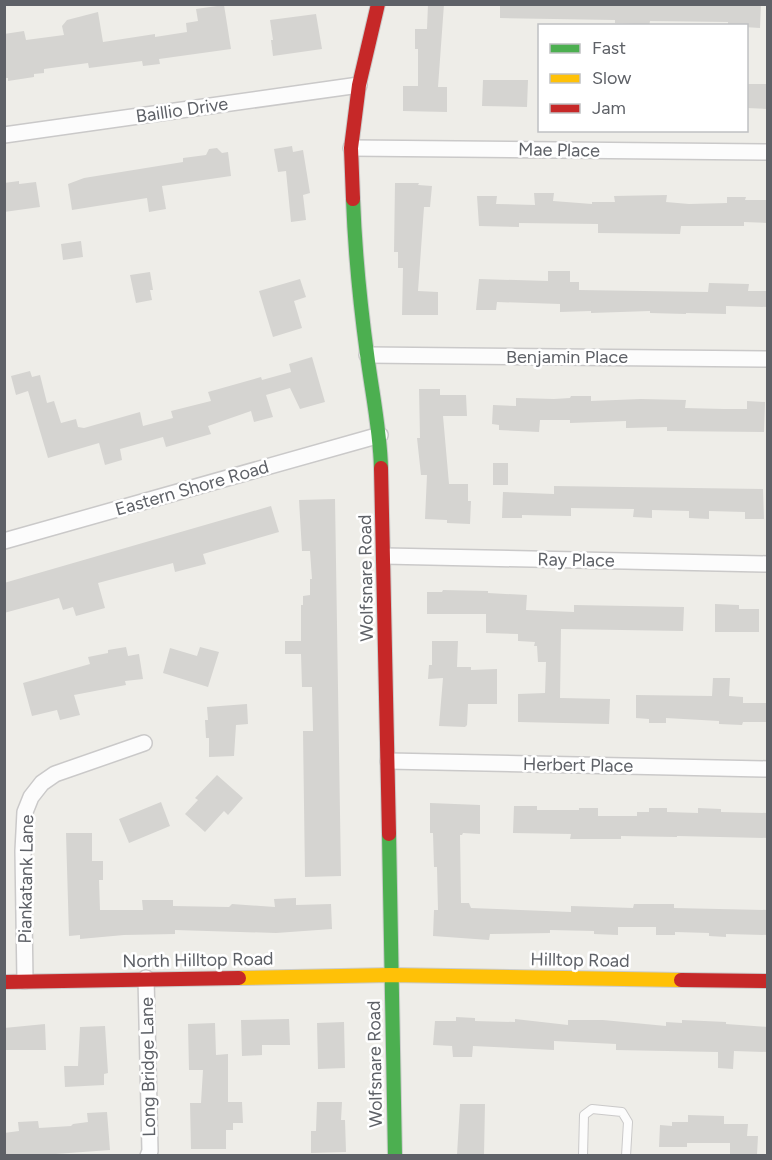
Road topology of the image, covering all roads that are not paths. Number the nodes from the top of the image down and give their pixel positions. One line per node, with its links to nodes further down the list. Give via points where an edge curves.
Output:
1 (378, 4): 2 (street, Wolfsnare Road)
2 (359, 85): 3 (street, Baillio Drive); 4 (street, Wolfsnare Road)
3 (4, 135)
4 (351, 147): 5 (street, Mae Place); 6 (street, Wolfsnare Road, via 355,249)
5 (768, 152)
6 (367, 356): 7 (street, Benjamin Place); 8 (street, Wolfsnare Road)
7 (768, 359)
8 (380, 435): 9 (street, Eastern Shore Road); 10 (street, Wolfsnare Road)
9 (4, 541)
10 (384, 556): 11 (street, Ray Place); 13 (street, Wolfsnare Road)
11 (768, 564)
12 (144, 743): 17 (street, Piankatank Lane, via 55,774 31,797 25,812 22,851)
13 (388, 760): 14 (street, Herbert Place); 15 (street, Wolfsnare Road)
14 (768, 769)
15 (391, 975): 16 (street, North Hilltop Road); 18 (street, Hilltop Road); 21 (street, Wolfsnare Road)
16 (146, 978): 17 (street, North Hilltop Road); 20 (street, Long Bridge Lane)
17 (25, 981): 19 (street, North Hilltop Road)
18 (768, 981)
19 (4, 982)
20 (148, 1155)
21 (395, 1155)
22 (583, 1155): 23 (lane, via 584,1115 592,1109 622,1112 628,1122)
23 (626, 1155)

